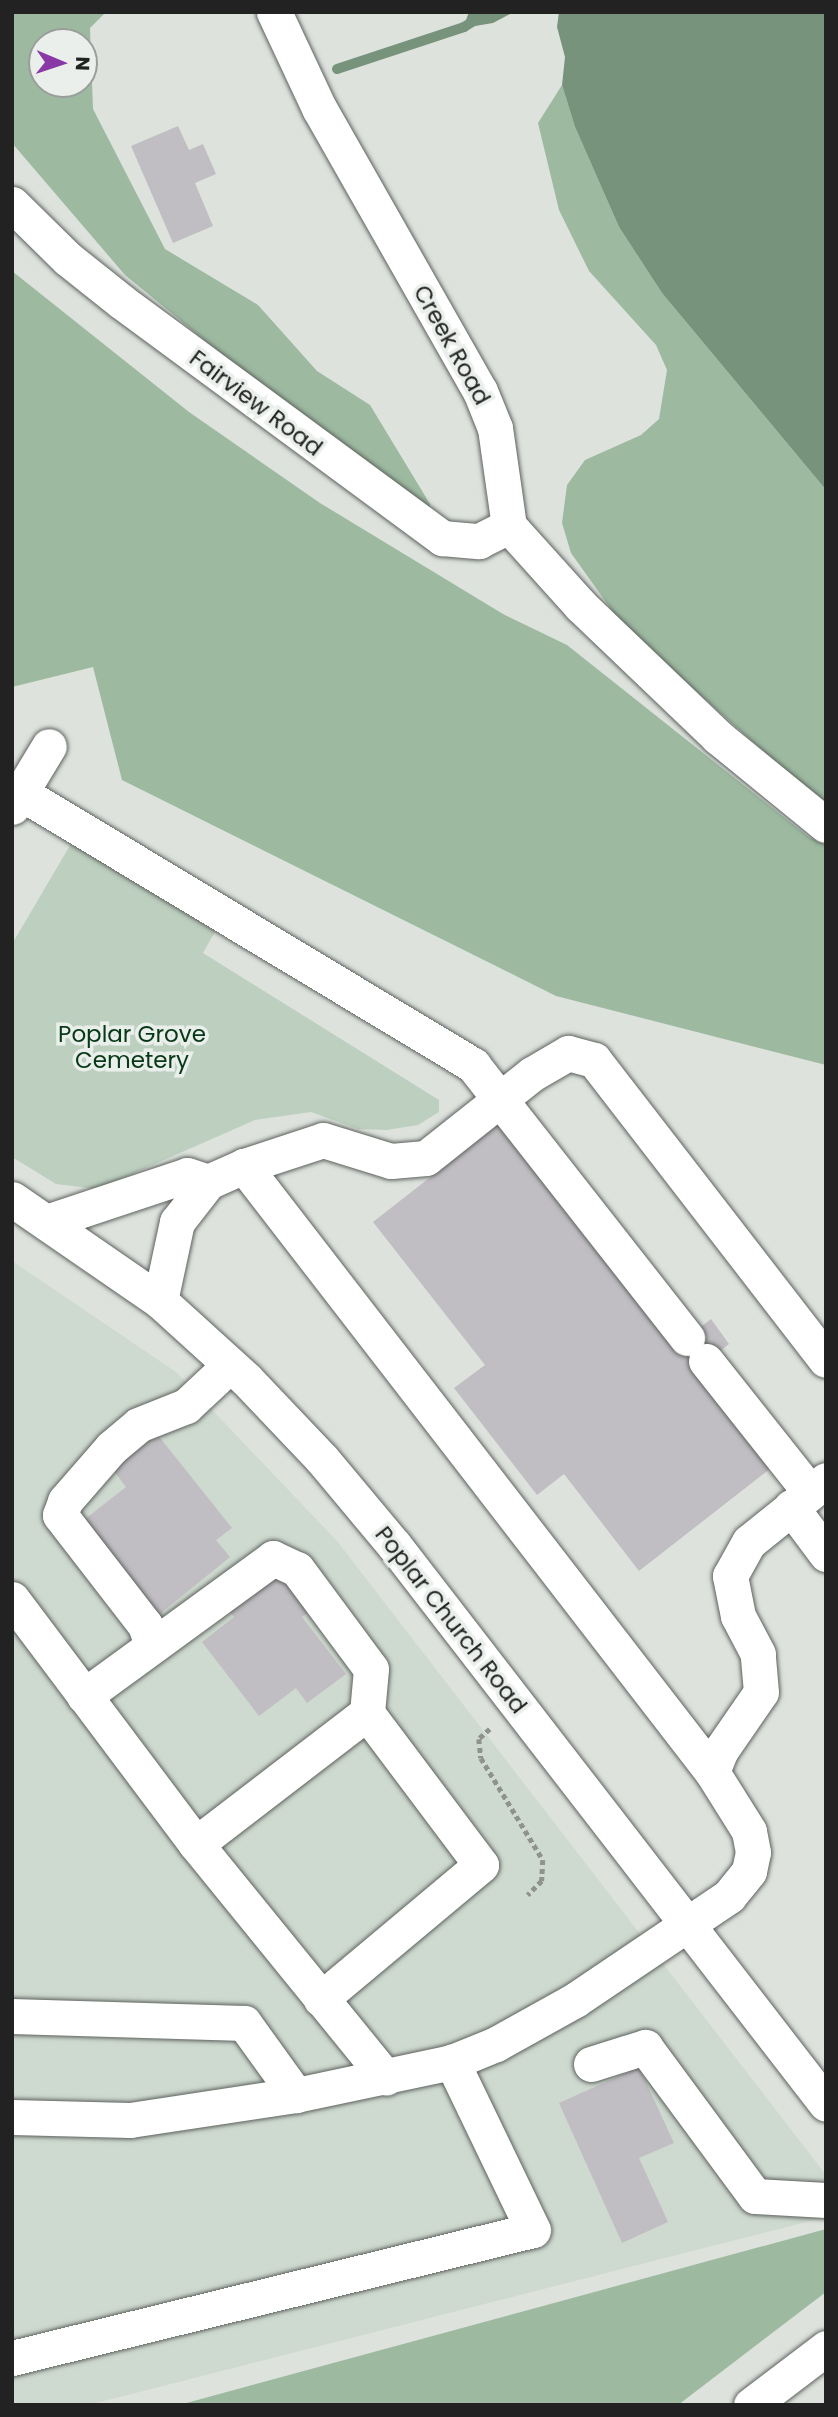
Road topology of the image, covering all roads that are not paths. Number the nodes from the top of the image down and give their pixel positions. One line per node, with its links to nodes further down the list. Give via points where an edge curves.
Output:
1 (274, 12): 3 (street, Creek Road, via 319,108 480,391 495,428)
2 (17, 210): 3 (street, Fairview Road, via 122,303 442,538 480,541)
3 (509, 526): 6 (street, via 581,606 718,737)
4 (49, 746): 5 (street)
5 (17, 800): 7 (street, via 473,1065)
6 (826, 825)
7 (500, 1099): 8 (street, via 426,1158 391,1161 323,1140); 13 (street, via 568,1053 594,1060); 15 (street)
8 (244, 1166): 9 (street); 21 (street)
9 (208, 1182): 11 (street, via 187,1175); 12 (street, via 177,1222)
10 (12, 1199): 11 (street, Poplar Church Road)
11 (49, 1221): 12 (street, Poplar Church Road)
12 (160, 1301): 14 (street, Poplar Church Road)
13 (826, 1360)
14 (230, 1365): 18 (street, via 186,1406 138,1425 111,1448 65,1501 60,1515 145,1625); 23 (street, Poplar Church Road, via 321,1459 394,1545)
15 (809, 1493): 16 (street); 21 (street, via 749,1542 730,1576 738,1616 758,1654 761,1692 721,1750)
16 (826, 1554)
17 (12, 1599): 19 (street)
18 (152, 1646): 19 (street); 20 (street, via 273,1558 297,1569 371,1669)
19 (84, 1696): 22 (street)
20 (367, 1713): 22 (street); 24 (street, via 481,1865)
21 (712, 1772): 23 (street, via 749,1831 753,1853 749,1871 729,1896)
22 (196, 1844): 24 (street)
23 (686, 1924): 26 (street, via 575,2000 496,2045); 30 (street, Poplar Church Road)
24 (321, 1999): 28 (street)
25 (12, 2016): 29 (street, via 244,2023)
26 (452, 2062): 28 (street); 34 (street, via 533,2230)
27 (591, 2064): 32 (street, via 645,2047 755,2196)
28 (386, 2078): 29 (street)
29 (296, 2095): 31 (street, via 130,2120)
30 (826, 2104)
31 (12, 2117)
32 (826, 2200)
33 (826, 2348): 35 (street)
34 (12, 2358)
35 (763, 2401)

